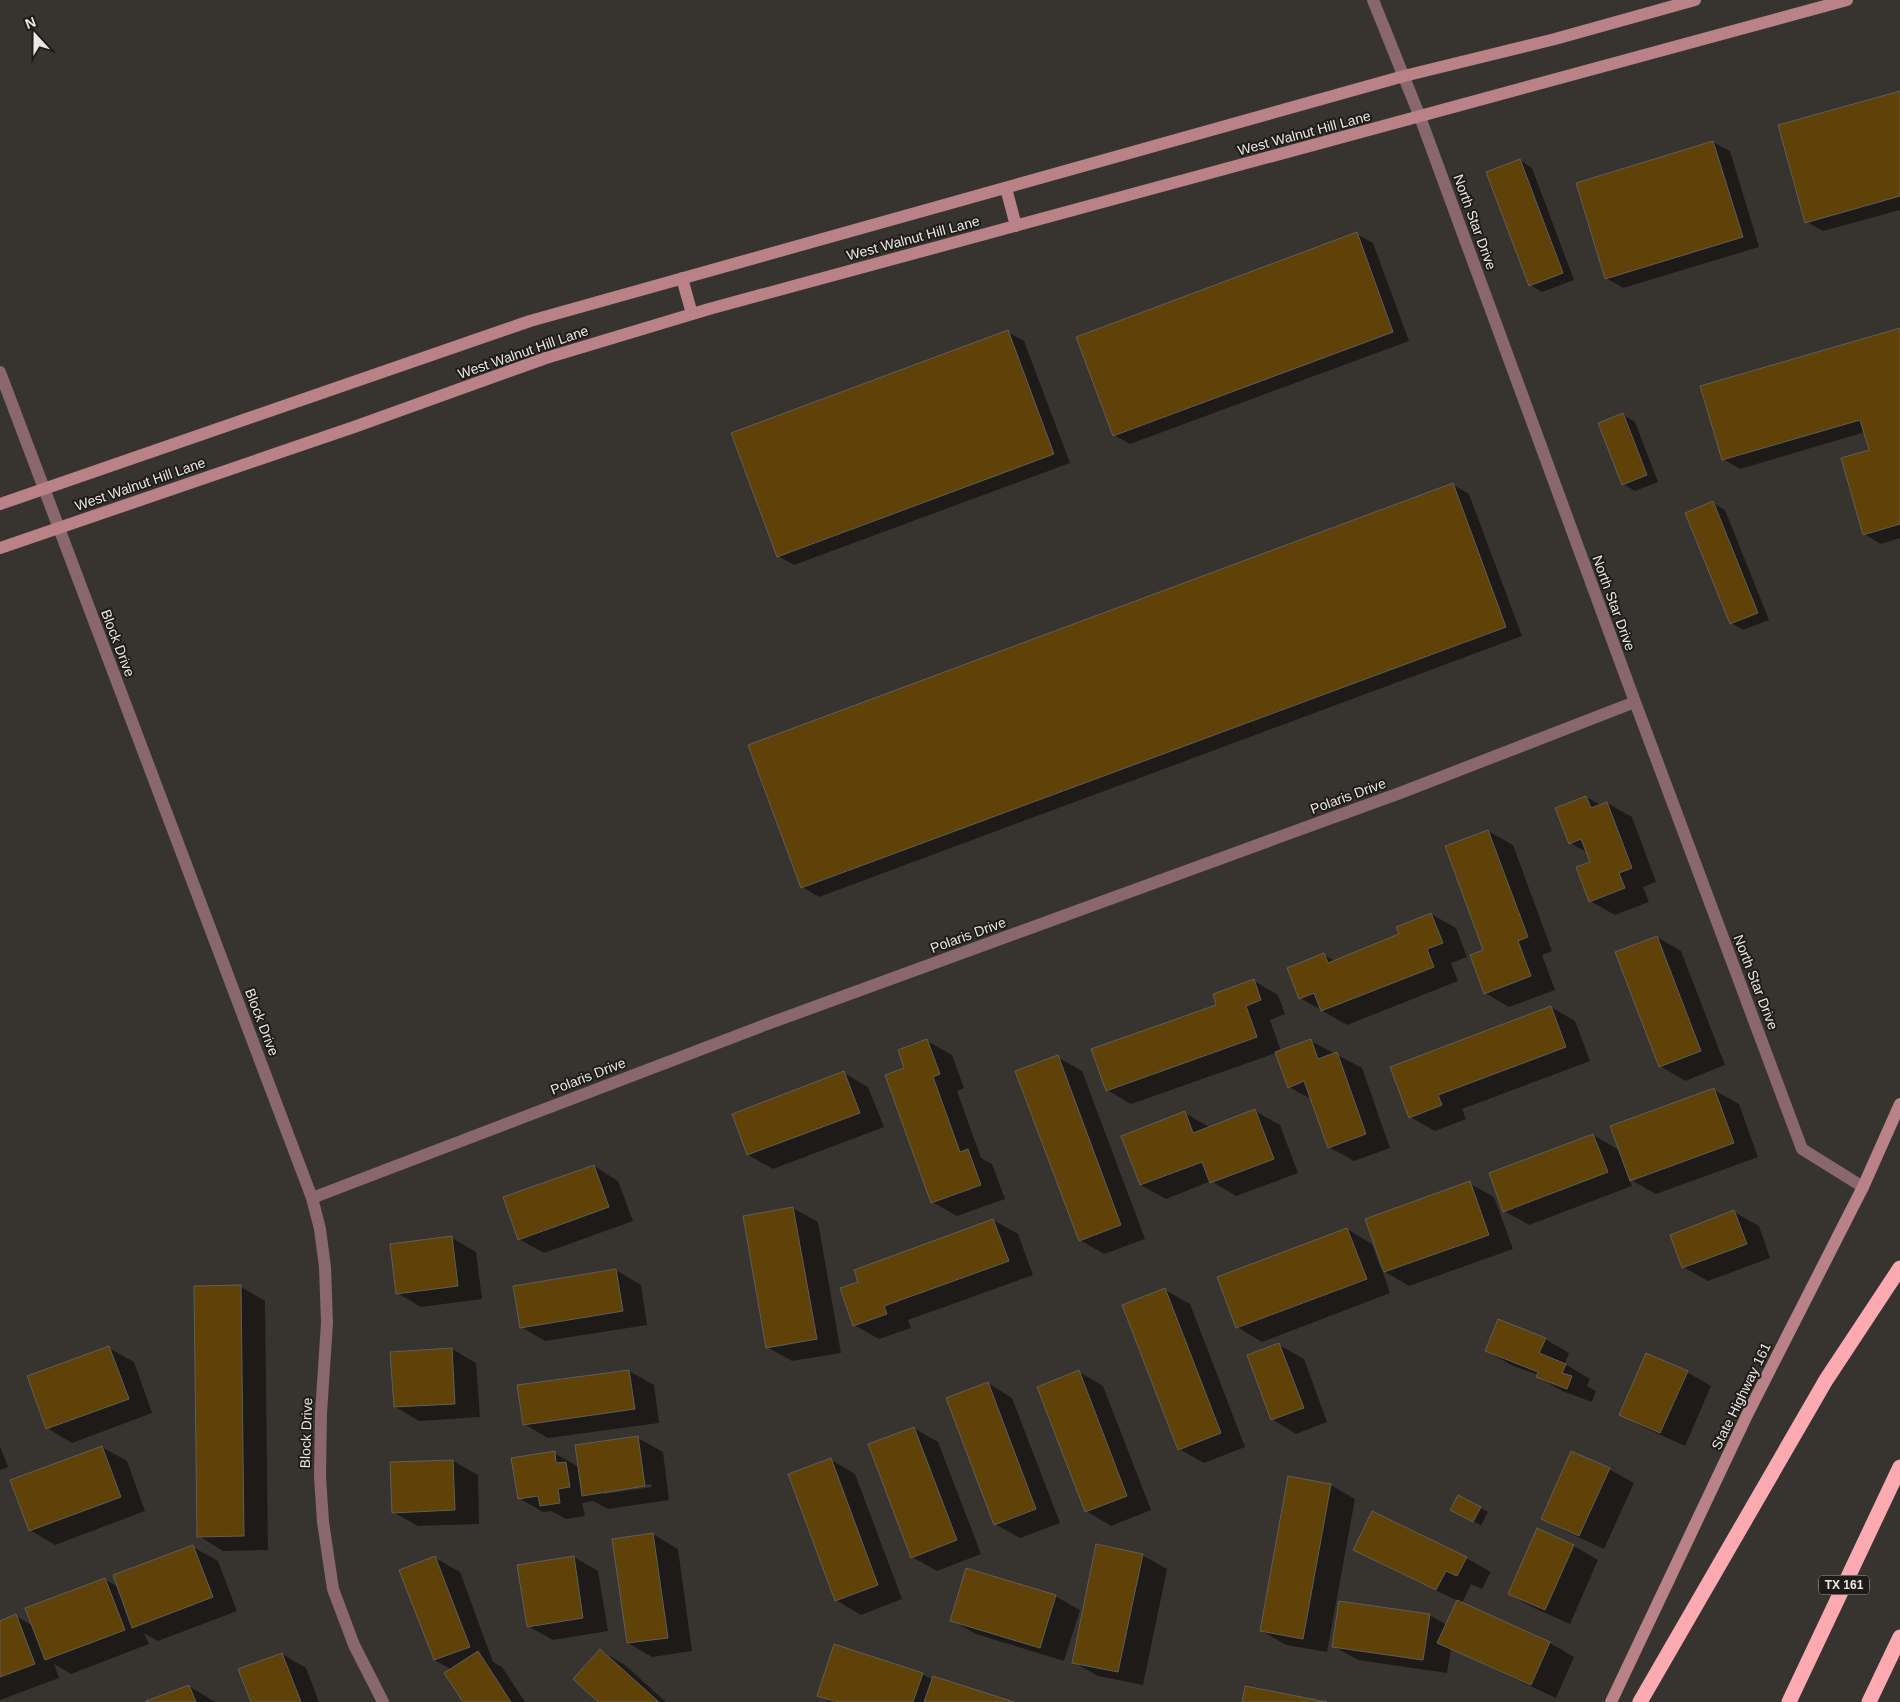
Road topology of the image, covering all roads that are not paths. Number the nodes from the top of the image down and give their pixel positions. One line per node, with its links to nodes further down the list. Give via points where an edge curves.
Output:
1 (1373, 0): 4 (street, North Star Drive)
2 (1695, 0): 4 (main road, West Walnut Hill Lane)
3 (1846, 0): 5 (main road, West Walnut Hill Lane)
4 (1404, 76): 5 (street, North Star Drive); 6 (main road, West Walnut Hill Lane)
5 (1420, 117): 7 (main road, West Walnut Hill Lane); 15 (street, North Star Drive)
6 (1006, 188): 7 (main road); 8 (main road, West Walnut Hill Lane)
7 (1016, 226): 9 (main road, West Walnut Hill Lane)
8 (682, 278): 9 (main road); 11 (main road, West Walnut Hill Lane, via 530,321)
9 (692, 314): 13 (main road, West Walnut Hill Lane, via 546,358 354,428)
10 (0, 372): 11 (street, Block Drive)
11 (44, 489): 12 (main road, West Walnut Hill Lane); 13 (street, Block Drive)
12 (0, 504)
13 (59, 527): 14 (main road, West Walnut Hill Lane); 18 (street, Block Drive)
14 (0, 548)
15 (1634, 702): 17 (street, North Star Drive, via 1802,1149); 18 (street, Polaris Drive, via 1400,793 762,1026)
16 (1900, 1104): 17 (main road, State Highway 161)
17 (1863, 1187): 23 (main road, State Highway 161, via 1747,1415)
18 (312, 1198): 22 (street, Block Drive, via 325,1267 327,1322 321,1413 323,1522 333,1589 354,1645)
19 (1900, 1268): 24 (highway, via 1821,1388)
20 (1900, 1467): 25 (highway, TX 161)
21 (1900, 1637): 26 (highway)
22 (383, 1702)
23 (1611, 1702)
24 (1640, 1702)
25 (1789, 1702)
26 (1869, 1702)

